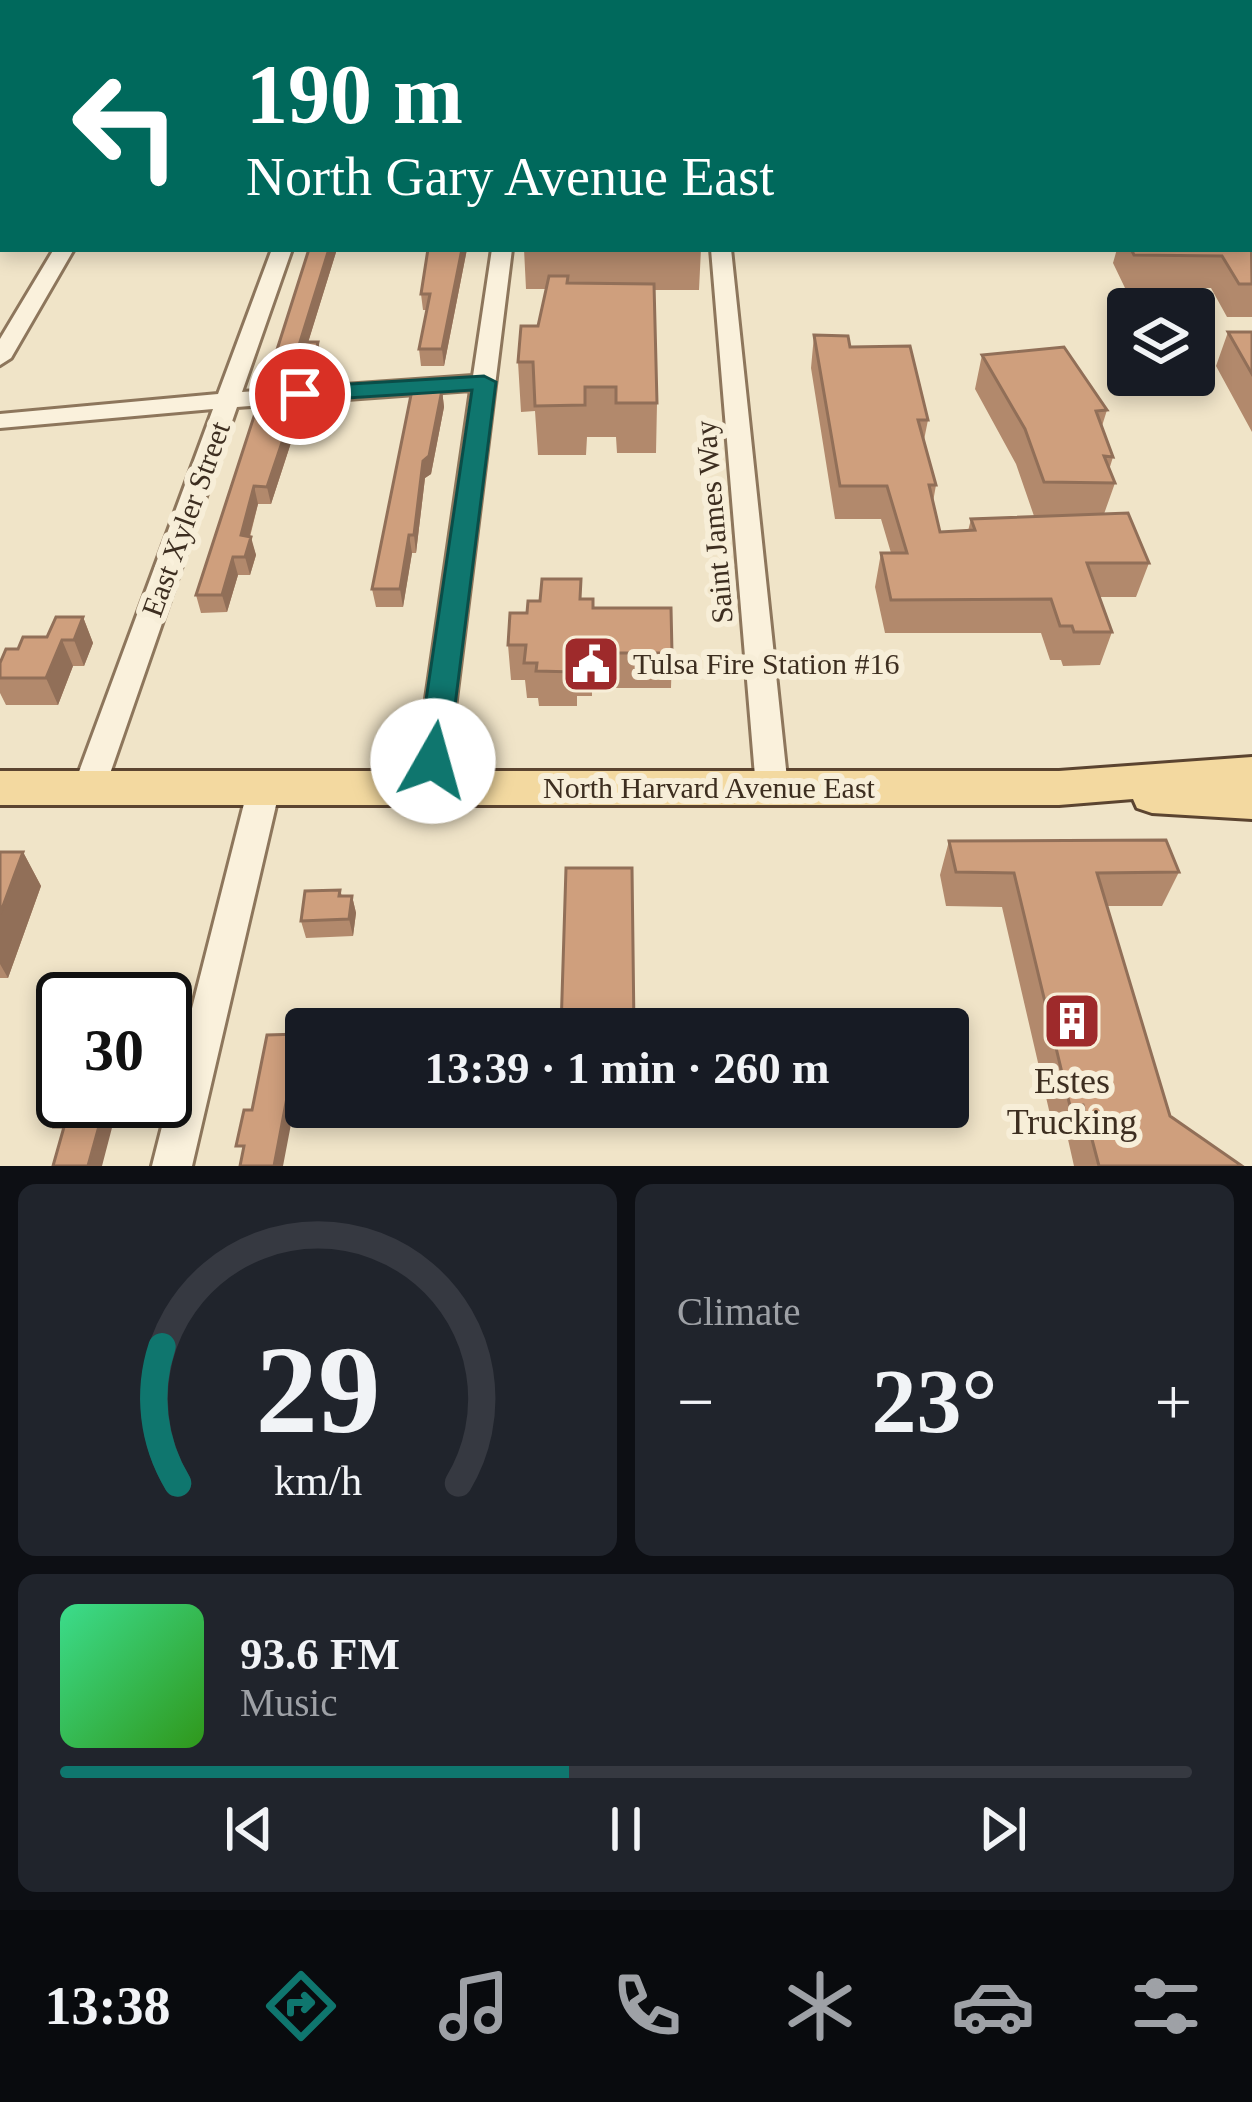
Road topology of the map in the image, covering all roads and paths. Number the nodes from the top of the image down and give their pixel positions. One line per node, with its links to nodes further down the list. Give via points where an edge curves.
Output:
1 (62, 252): 5 (street)
2 (281, 252): 7 (street, East Xyler Street)
3 (502, 252): 6 (street)
4 (721, 252): 14 (street, Saint James Way)
5 (0, 358)
6 (484, 382): 7 (street, via 336,388); 13 (street)
7 (227, 403): 8 (street); 11 (street, East Xyler Street)
8 (0, 421)
9 (1252, 773): 15 (main road, North Harvard Avenue East)
10 (0, 788): 11 (main road, North Harvard Avenue East)
11 (89, 788): 12 (main road, North Harvard Avenue East)
12 (263, 788): 13 (main road, North Harvard Avenue East); 17 (street)
13 (429, 788): 14 (main road, North Harvard Avenue East)
14 (772, 788): 15 (main road, North Harvard Avenue East)
15 (1059, 788): 16 (main road, North Harvard Avenue East)
16 (1252, 802)
17 (172, 1166)

